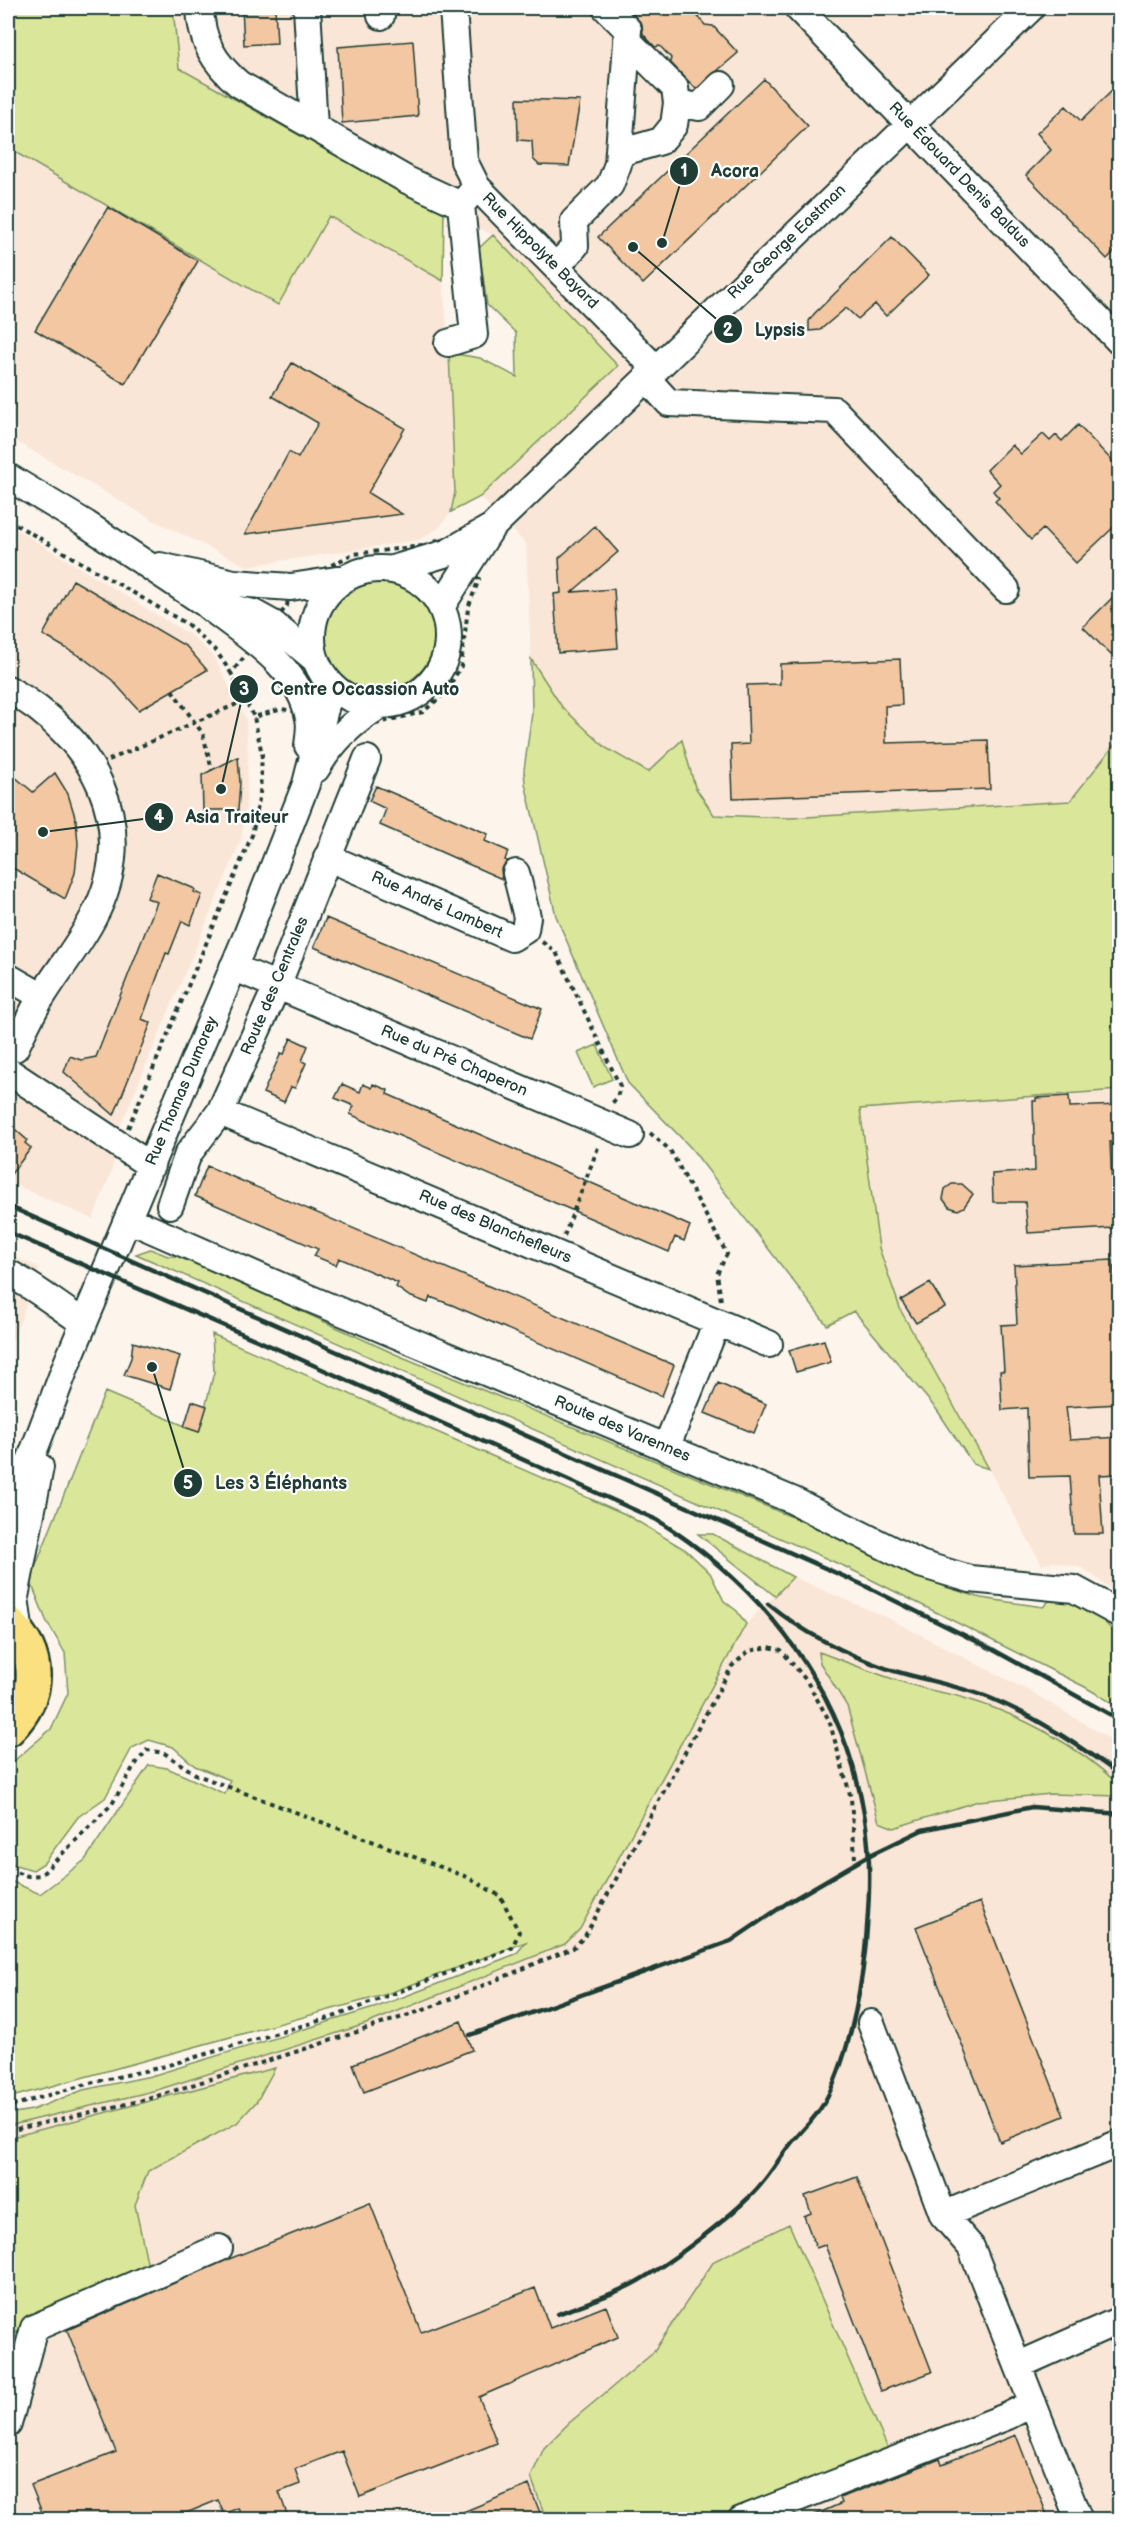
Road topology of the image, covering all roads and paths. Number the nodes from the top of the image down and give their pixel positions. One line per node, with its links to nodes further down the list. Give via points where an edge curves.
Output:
1 (200, 8): 11 (street, via 200,26 209,51 222,70)
2 (307, 8): 11 (street)
3 (453, 8): 13 (street, Rue Hippolyte Bayard)
4 (606, 8): 7 (street, via 628,30)
5 (798, 8): 10 (street, Rue Édouard Denis Baldus)
6 (1030, 8): 10 (street, Rue George Eastman)
7 (627, 40): 9 (street, via 675,88); 12 (street)
8 (721, 85): 9 (street, via 699,107)
9 (677, 103): 12 (street, via 674,125 661,141)
10 (910, 124): 15 (street, Rue Édouard Denis Baldus); 17 (street, Rue George Eastman)
11 (314, 127): 13 (street, via 407,180)
12 (619, 153): 14 (street, via 610,185 574,221 575,246)
13 (469, 196): 14 (street, Rue Hippolyte Bayard); 16 (street, via 474,335)
14 (556, 267): 17 (street, Rue Hippolyte Bayard)
15 (1119, 342)
16 (448, 343)
17 (651, 374): 20 (street, Rue George Eastman); 25 (street, Rue Hippolyte Bayard, via 669,403 834,410)
18 (8, 477): 21 (street)
19 (8, 520): 31 (path, via 187,624 217,652)
20 (456, 562): 22 (street); 24 (path, via 439,539 432,545 353,554 322,570 291,577); 27 (street, Rue George Eastman); 40 (path, via 479,579 468,608 461,666 446,692 423,712 353,733)
21 (146, 563): 24 (street, via 234,583); 26 (street)
22 (393, 569): 23 (street, via 367,569); 27 (street, via 422,582)
23 (343, 579): 24 (street); 30 (street, via 326,594 315,614 311,637)
24 (291, 587): 28 (path, via 287,606)
25 (1006, 589)
26 (203, 602): 28 (street, via 254,613); 29 (street)
27 (441, 607): 36 (street, via 448,629 447,651 438,673 423,690 403,701)
28 (273, 624): 29 (path); 30 (street)
29 (257, 644): 31 (path); 37 (street, via 280,663)
30 (316, 660): 32 (street)
31 (231, 673): 35 (path)
32 (331, 685): 36 (street, via 354,700); 37 (street)
33 (8, 689): 42 (street, via 36,705 86,755)
34 (172, 690): 39 (path)
35 (246, 700): 38 (path); 39 (path)
36 (381, 705): 40 (street, Rue Thomas Dumorey)
37 (315, 715): 38 (path, via 282,709); 40 (path); 44 (street, via 309,718)
38 (255, 717): 56 (path, via 262,754 252,835)
39 (193, 723): 42 (path); 43 (path, via 203,734)
40 (348, 728): 44 (street, Rue Thomas Dumorey, via 328,749)
41 (367, 759): 45 (street, Route des Centrales)
42 (92, 768): 51 (street, via 111,808 113,863 94,917)
43 (212, 770)
44 (306, 784): 48 (street, Rue Thomas Dumorey)
45 (327, 857): 47 (street, Rue André Lambert, via 513,938); 50 (street, Route des Centrales)
46 (516, 873): 47 (street, Rue André Lambert, via 527,918)
47 (525, 930): 54 (path, via 556,952 620,1086 617,1098 603,1112)
48 (233, 967): 50 (street, Rue du Pré Chaperon); 57 (street, Rue Thomas Dumorey)
49 (8, 976): 51 (street)
50 (277, 986): 53 (street, Route des Centrales); 54 (street, Rue du Pré Chaperon)
51 (41, 996): 52 (street)
52 (11, 1059): 56 (street)
53 (220, 1112): 58 (street, Route des Centrales, via 188,1154); 60 (street, Rue des Blanchefleurs)
54 (601, 1123): 55 (street, Rue du Pré Chaperon); 60 (path, via 600,1144)
55 (637, 1132): 62 (path, via 670,1150 727,1254 717,1274 722,1299)
56 (120, 1148): 57 (street)
57 (151, 1166): 59 (street, Rue Thomas Dumorey)
58 (170, 1205)
59 (128, 1219): 63 (street, Rue Thomas Dumorey); 66 (street, Route des Varennes)
60 (557, 1253): 62 (street, Rue des Blanchefleurs)
61 (8, 1274): 63 (street, via 33,1286)
62 (717, 1322): 64 (street, Rue des Blanchefleurs); 66 (street)
63 (84, 1323): 65 (street, Rue Thomas Dumorey)
64 (769, 1344)
65 (53, 1396): 67 (street, Rue Thomas Dumorey); 69 (street, Rue Thomas Dumorey, via 15,1597)
66 (666, 1448): 68 (street, Route des Varennes, via 792,1500 920,1564 970,1579 1074,1589)
67 (8, 1519)
68 (1119, 1614)
69 (14, 1629): 70 (main road, via 30,1654 34,1675 21,1716)
70 (8, 1729)
71 (855, 1858): 75 (path, via 851,1798 829,1720 806,1680 781,1650 769,1647 749,1651 732,1666 585,1936 573,1947 424,2010 311,2047 148,2099)
72 (8, 1870): 74 (path, via 41,1875 112,1804 147,1750 164,1753 197,1775 467,1877 500,1896 519,1932 512,1948 336,2016)
73 (872, 2024): 77 (street)
74 (8, 2107)
75 (8, 2131)
76 (1119, 2143): 77 (street)
77 (943, 2215): 80 (street, via 971,2247)
78 (219, 2248): 82 (street, via 34,2328)
79 (1119, 2320): 80 (street)
80 (1019, 2365): 81 (street)
81 (1033, 2403): 83 (street); 84 (street)
82 (8, 2424)
83 (741, 2520)
84 (1079, 2520)

